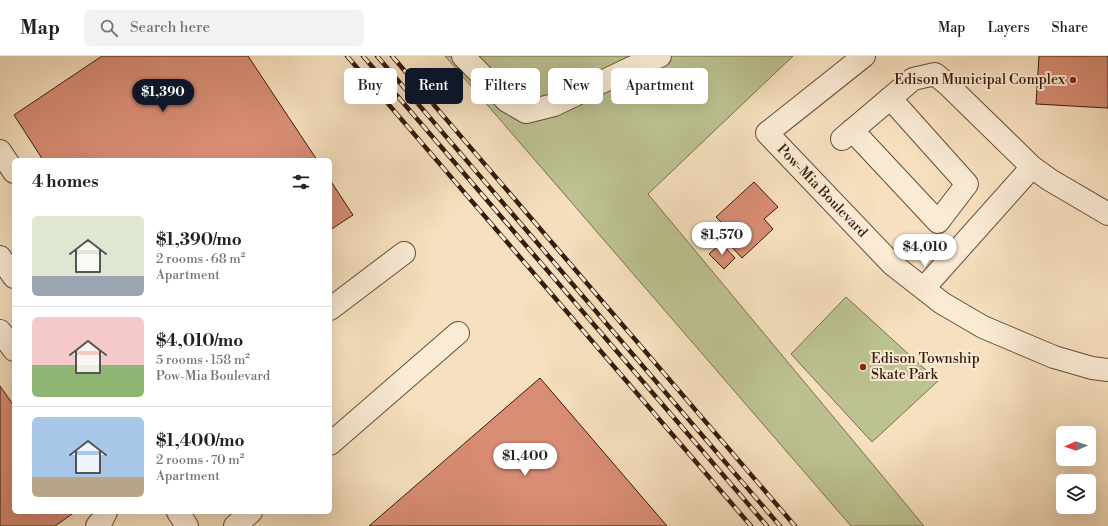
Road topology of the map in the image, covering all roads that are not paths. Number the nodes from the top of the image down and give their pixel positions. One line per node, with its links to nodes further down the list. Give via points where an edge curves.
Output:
1 (463, 56): 2 (street, via 507,101 526,112 554,105)
2 (660, 56)
3 (864, 56): 12 (street, Pow-Mia Boulevard, via 767,133 892,264)
4 (890, 98): 4 (street, via 847,134 938,222 967,184); 6 (street, via 913,79 935,74)
5 (0, 151): 7 (street)
6 (1032, 166): 8 (street, via 1050,180); 12 (street)
7 (12, 169)
8 (1108, 214)
9 (404, 253): 13 (street)
10 (0, 257): 11 (street)
11 (12, 274)
12 (924, 288): 17 (street, Pow-Mia Boulevard, via 942,303 983,327 1054,357)
13 (332, 307)
14 (0, 331): 16 (street)
15 (458, 333): 18 (street)
16 (12, 347)
17 (1108, 370)
18 (332, 442)
19 (105, 514): 21 (street)
20 (249, 514): 22 (street)
21 (97, 526)
22 (235, 526)

